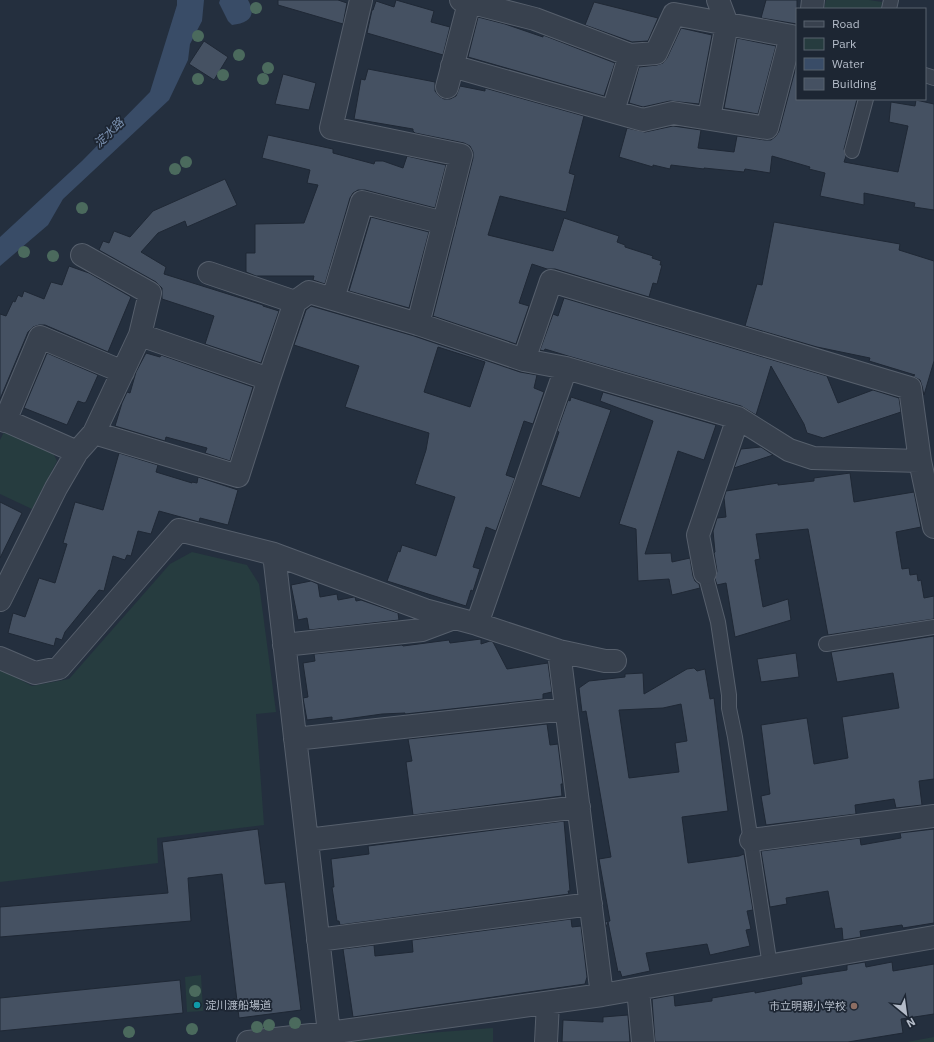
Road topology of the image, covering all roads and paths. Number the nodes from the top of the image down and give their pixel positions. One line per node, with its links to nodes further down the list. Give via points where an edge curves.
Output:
1 (361, 0): 13 (street, via 331,128 461,155)
2 (718, 0): 4 (street)
3 (465, 1): 6 (street, via 535,19); 7 (street)
4 (727, 24): 5 (street); 6 (street, via 674,14 656,54); 11 (street)
5 (794, 36): 11 (street, via 767,128)
6 (630, 55): 10 (street)
7 (452, 66): 8 (street); 10 (street)
8 (446, 87)
9 (866, 100): 12 (lane)
10 (613, 111): 11 (street, via 643,120 674,113)
11 (709, 118)
12 (852, 151)
13 (444, 223): 16 (street, via 362,202); 18 (street)
14 (82, 255): 19 (street, via 150,292)
15 (209, 273): 17 (street)
16 (333, 299): 17 (street, via 309,292); 18 (street)
17 (295, 302): 23 (street)
18 (418, 324): 20 (street)
19 (140, 335): 22 (street); 23 (street)
20 (524, 360): 21 (street); 28 (street, via 551,281 910,388)
21 (566, 368): 24 (street); 34 (street)
22 (123, 372): 25 (street, via 40,337); 26 (street)
23 (268, 379): 26 (street, via 238,476)
24 (738, 418): 28 (street, via 789,450 814,458); 31 (street, via 698,535)
25 (3, 419): 27 (street)
26 (94, 433): 27 (street)
27 (77, 452): 32 (street, via 56,488)
28 (920, 460): 29 (street)
29 (934, 527)
30 (274, 554): 33 (street, via 425,610); 37 (street); 39 (street, via 179,530 59,668 35,673)
31 (705, 573): 46 (lane, via 718,622)
32 (0, 600)
33 (454, 618): 34 (street); 37 (street, via 422,630)
34 (477, 624): 38 (street)
35 (934, 627): 36 (lane)
36 (826, 644)
37 (284, 645): 42 (street)
38 (559, 651): 40 (street); 41 (street)
39 (0, 658)
40 (614, 661)
41 (566, 709): 42 (street); 43 (street)
42 (295, 739): 45 (street)
43 (579, 807): 45 (street); 47 (street)
44 (934, 816): 46 (street)
45 (307, 840): 49 (street)
46 (750, 840): 50 (lane)
47 (590, 904): 49 (street); 52 (street)
48 (934, 937): 50 (street)
49 (318, 940): 54 (street)
50 (770, 966): 51 (street)
51 (638, 989): 52 (street); 57 (street)
52 (602, 995): 53 (street)
53 (548, 1003): 54 (street); 56 (street)
54 (329, 1033): 55 (street)
55 (248, 1042)
56 (546, 1042)
57 (643, 1042)

